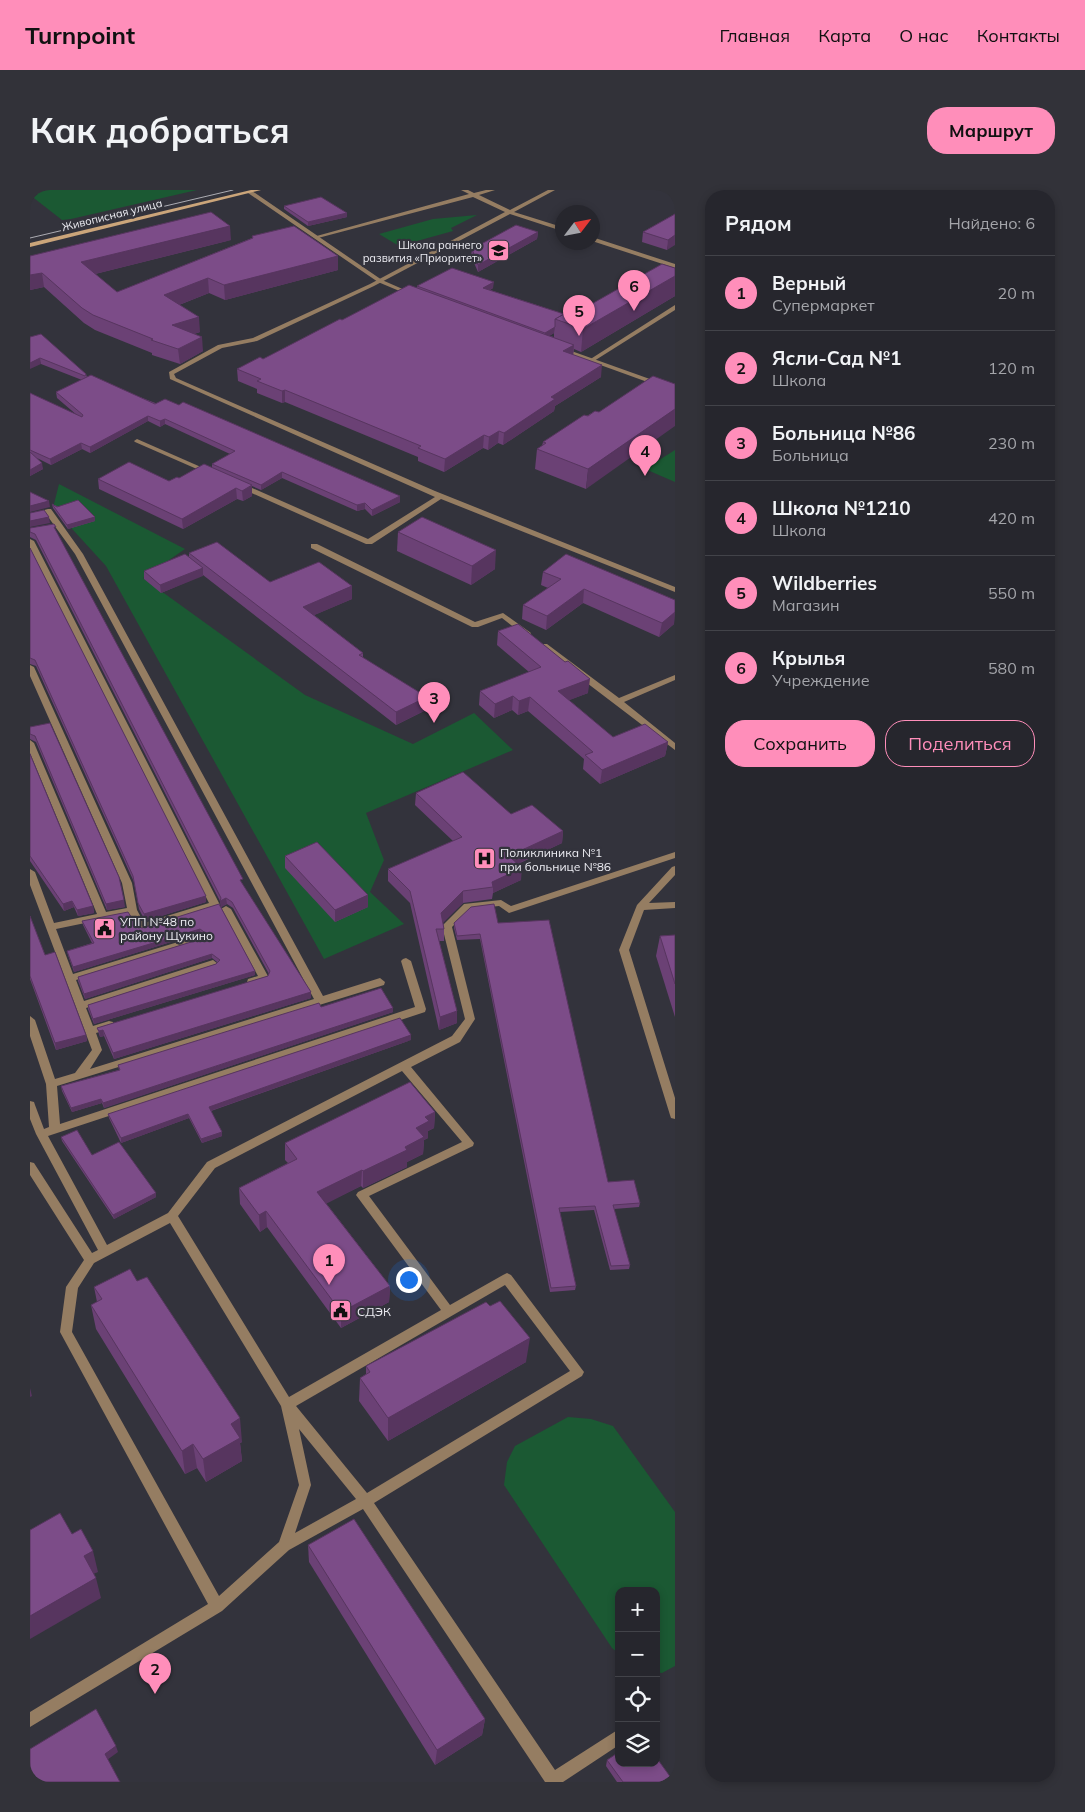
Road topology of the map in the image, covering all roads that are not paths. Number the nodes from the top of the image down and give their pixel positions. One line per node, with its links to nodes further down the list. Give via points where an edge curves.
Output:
1 (258, 190): 5 (street, Живописная улица)
2 (464, 190): 6 (street)
3 (492, 190): 6 (street)
4 (552, 190): 7 (street)
5 (250, 192): 9 (street); 11 (street, Живописная улица)
6 (473, 195): 7 (street); 9 (street)
7 (511, 213): 8 (street); 13 (street)
8 (555, 227)
9 (316, 237): 13 (street)
10 (600, 242): 12 (street)
11 (30, 245)
12 (675, 266)
13 (380, 281): 14 (street); 22 (street, via 255,340 220,346 171,373 173,378)
14 (419, 297)
15 (675, 307): 17 (street)
16 (552, 346): 17 (street)
17 (592, 360): 18 (street)
18 (675, 390)
19 (137, 441): 20 (street)
20 (218, 476)
21 (235, 484): 22 (street, via 369,542)
22 (441, 496): 26 (street)
23 (30, 516): 47 (street, via 48,511 53,526 79,554)
24 (30, 541): 38 (street, via 215,905 142,927)
25 (314, 546): 29 (street, via 475,625 503,615)
26 (675, 590)
27 (30, 667): 38 (street, via 128,883)
28 (675, 677): 29 (street)
29 (618, 701): 31 (street)
30 (30, 743): 39 (street)
31 (675, 747)
32 (675, 855): 52 (street, via 509,910 501,903 468,906 448,926 470,1019 456,1039)
33 (675, 869): 36 (street)
34 (30, 872): 40 (street)
35 (675, 905): 36 (street)
36 (640, 907): 56 (street, via 624,950)
37 (226, 909): 46 (street, via 264,978)
38 (132, 910): 39 (street)
39 (103, 916): 40 (street)
40 (52, 927): 44 (street)
41 (201, 938): 44 (street)
42 (406, 961): 57 (street, via 421,1008)
43 (213, 964): 48 (street)
44 (71, 978): 48 (street)
45 (380, 982): 47 (street)
46 (246, 983)
47 (320, 1000): 53 (street)
48 (81, 1006): 51 (street)
49 (30, 1020): 54 (street)
50 (118, 1022): 51 (street)
51 (90, 1031): 53 (street, via 97,1050)
52 (404, 1066): 60 (street, via 211,1165); 63 (street, via 469,1143 362,1195)
53 (79, 1076): 54 (street)
54 (52, 1084): 57 (street)
55 (30, 1105): 58 (street)
56 (675, 1114)
57 (56, 1129): 58 (street)
58 (41, 1134): 61 (street)
59 (30, 1166): 62 (street)
60 (172, 1216): 61 (street); 64 (street)
61 (105, 1252): 62 (street)
62 (90, 1260): 67 (street, via 72,1287 66,1332)
63 (449, 1312): 64 (street); 65 (street, via 508,1278 578,1372)
64 (287, 1405): 65 (street); 66 (street, via 305,1485)
65 (365, 1501): 66 (street); 70 (street)
66 (284, 1546): 67 (street)
67 (217, 1606): 68 (street)
68 (30, 1720)
69 (615, 1739): 70 (street)
70 (554, 1781)

